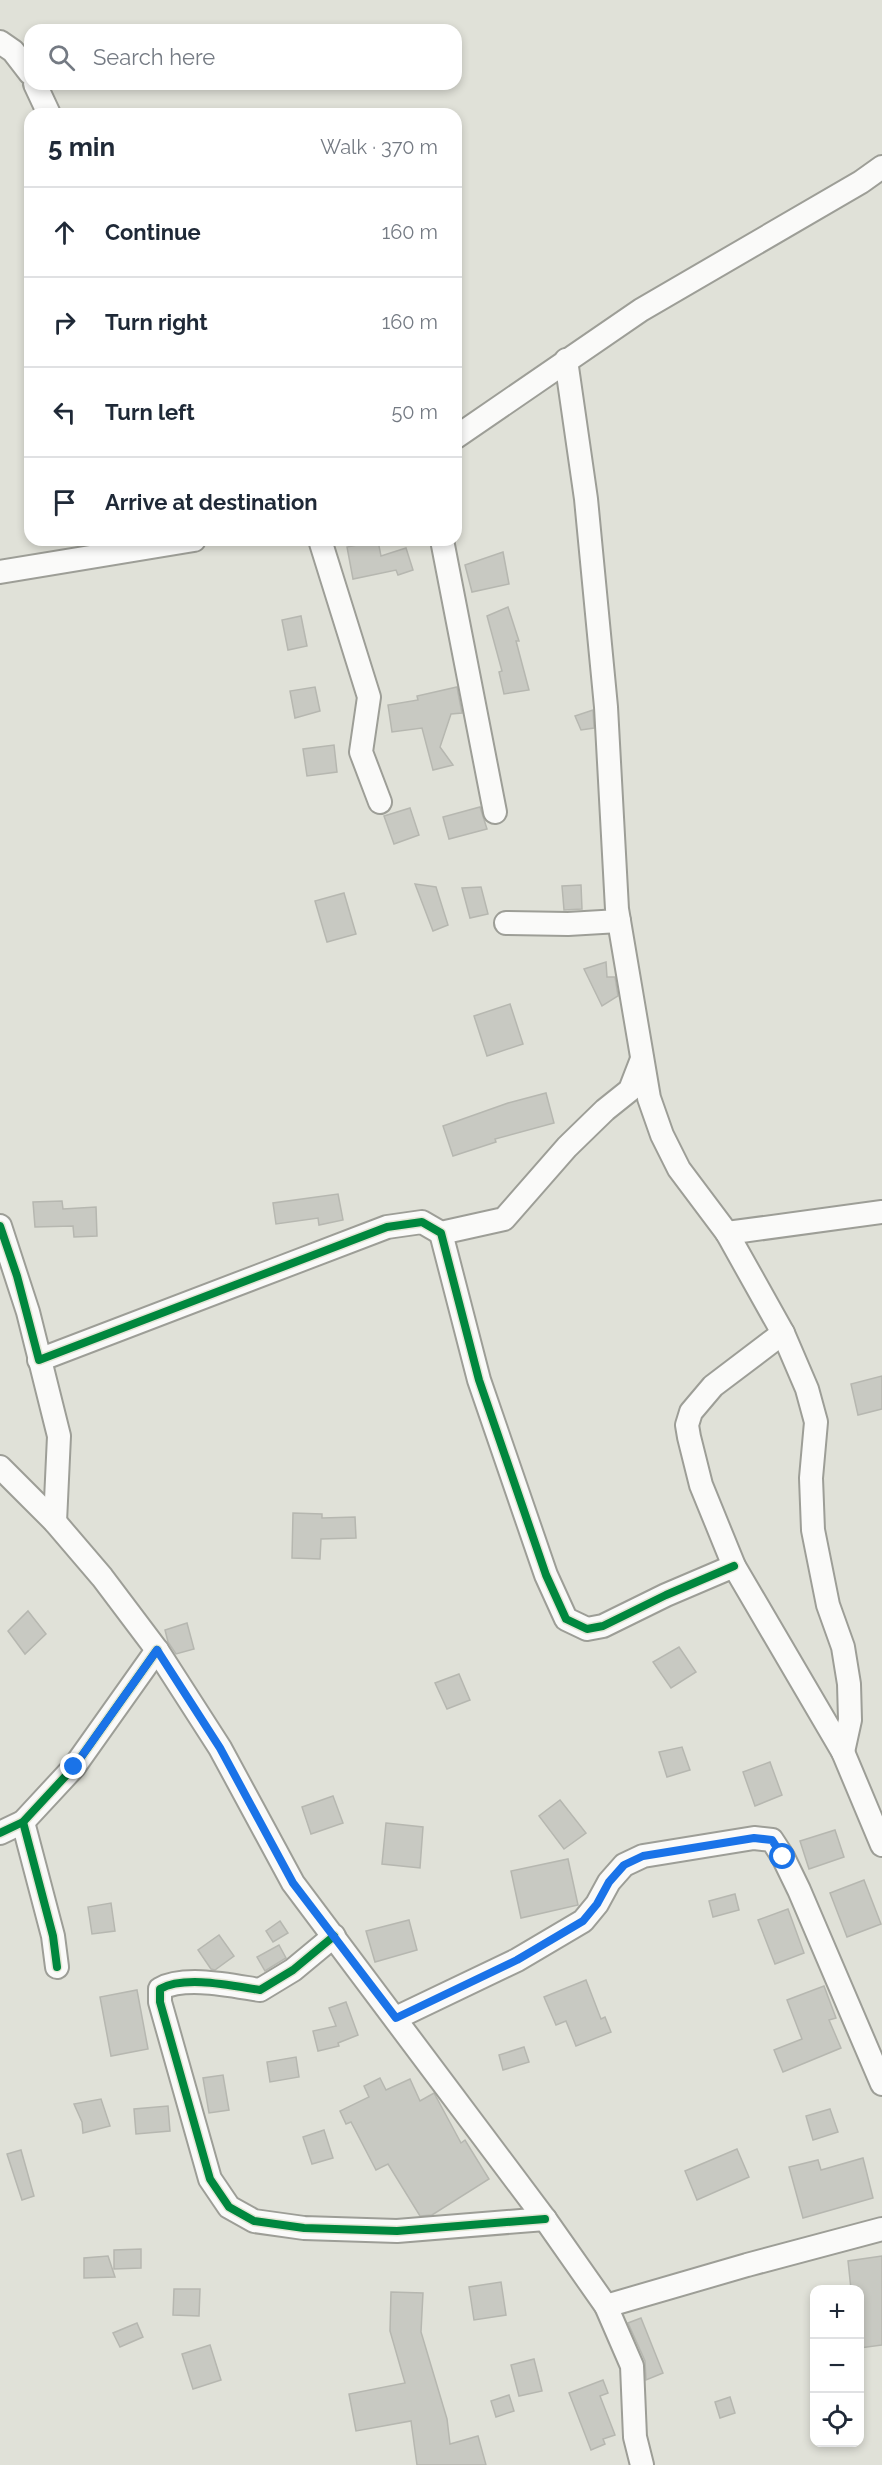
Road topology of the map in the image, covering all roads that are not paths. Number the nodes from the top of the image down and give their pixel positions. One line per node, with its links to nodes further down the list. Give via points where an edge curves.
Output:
1 (0, 42): 2 (street)
2 (24, 65)
3 (38, 90): 4 (street)
4 (46, 108)
5 (882, 167): 6 (street, via 640,310)
6 (567, 360): 7 (street); 14 (street, via 586,499 606,707)
7 (462, 432)
8 (158, 546): 11 (street)
9 (322, 546): 12 (street, via 369,697 361,752)
10 (443, 546): 13 (street)
11 (0, 572)
12 (380, 802)
13 (495, 812)
14 (619, 921): 15 (street); 16 (street)
15 (506, 922)
16 (642, 1059): 19 (street, via 630,1090 567,1147 504,1219); 20 (street, via 649,1098 662,1135 679,1169)
17 (882, 1212): 20 (street)
18 (0, 1226): 22 (street)
19 (441, 1233): 22 (street, via 422,1222 387,1227); 25 (street, via 479,1380 546,1575 566,1619 587,1629 603,1626)
20 (727, 1233): 21 (street)
21 (783, 1333): 25 (street, via 713,1386 691,1412 687,1425 702,1485); 27 (street, via 807,1389 816,1422 811,1478 813,1530 849,1684 850,1720)
22 (39, 1360): 24 (street, via 59,1436)
23 (0, 1467): 24 (street)
24 (55, 1522): 26 (street)
25 (734, 1566): 27 (street)
26 (157, 1650): 28 (street, via 74,1767); 31 (street, via 220,1748 293,1883)
27 (843, 1752): 30 (street)
28 (23, 1822): 29 (street); 32 (street, via 53,1936)
29 (0, 1833)
30 (882, 1845)
31 (334, 1936): 33 (street); 35 (street, via 293,1970 260,1990 217,1984 170,1984 160,1989 160,2002 210,2179 229,2207 254,2220 304,2229 397,2231)
32 (57, 1967)
33 (396, 2018): 34 (street, via 517,1960 583,1921 624,1865 643,1856 754,1838 772,1840 799,1890); 35 (street)
34 (882, 2084)
35 (545, 2219): 37 (street)
36 (882, 2229): 37 (street)
37 (606, 2306): 38 (street, via 632,2366 635,2437)
38 (642, 2465)

